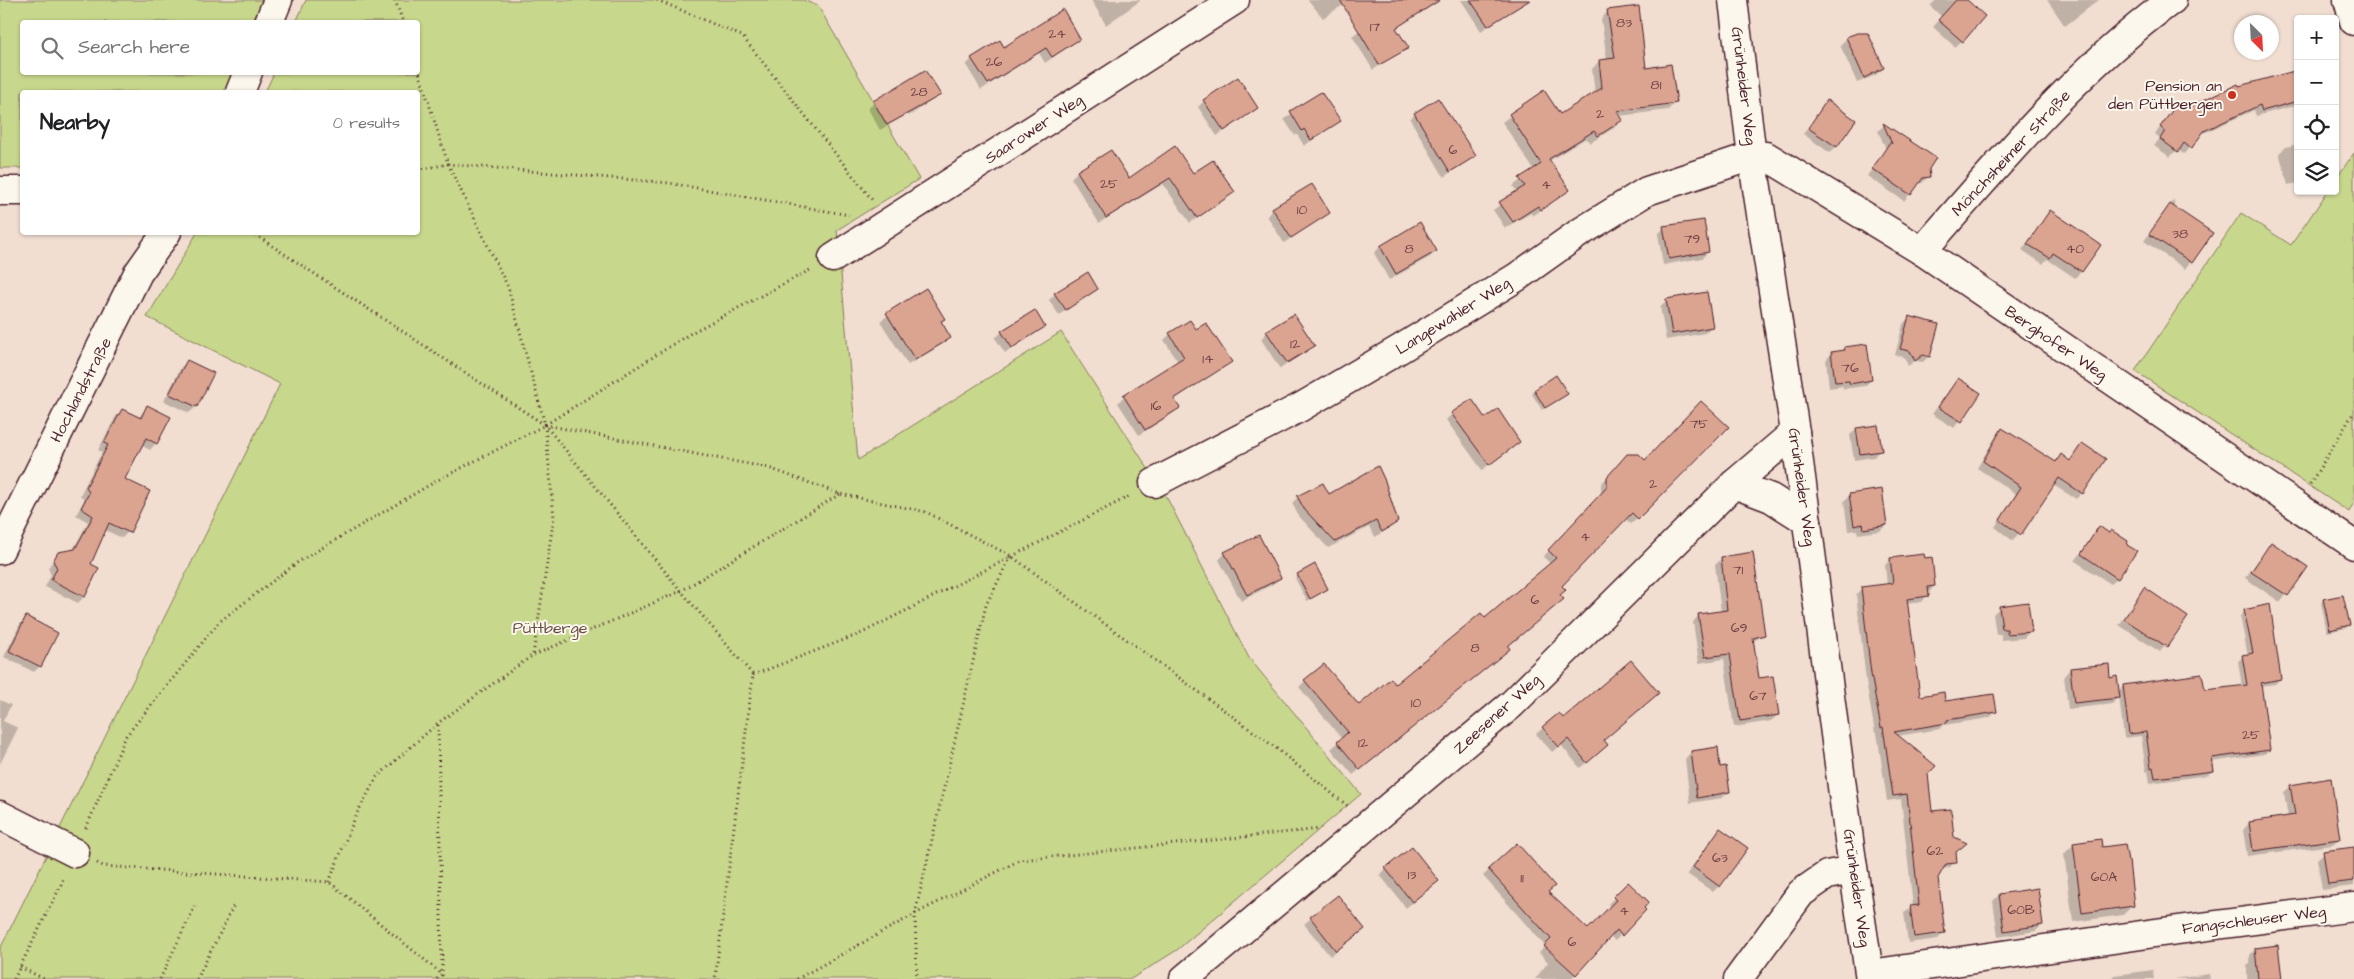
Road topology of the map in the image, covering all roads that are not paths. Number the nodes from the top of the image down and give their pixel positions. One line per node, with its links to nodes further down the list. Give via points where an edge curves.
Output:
1 (278, 0): 6 (street)
2 (1235, 0): 15 (street, Saarower Weg)
3 (1733, 0): 10 (street, Grünheider Weg)
4 (2172, 0): 14 (street, Mönchsheimer Straße, via 2143,21 2044,112)
5 (2348, 0): 7 (street)
6 (270, 20)
7 (2354, 21)
8 (247, 75): 9 (street)
9 (241, 90)
10 (1752, 156): 14 (street, Berghofer Weg, via 1766,156); 16 (street, Grünheider Weg); 17 (street, Langewahler Weg, via 1647,191 1400,349 1301,407)
11 (0, 191): 12 (street)
12 (20, 191)
13 (165, 235): 21 (street, Hochlandstraße, via 138,273)
14 (1922, 251): 20 (street, Berghofer Weg)
15 (833, 258)
16 (1795, 432): 18 (street, Zeesener Weg); 19 (street, Grünheider Weg)
17 (1154, 483)
18 (1734, 484): 19 (street, via 1772,498); 28 (street, Zeesener Weg, via 1512,704)
19 (1807, 521): 24 (street, Grünheider Weg)
20 (2354, 545)
21 (0, 550)
22 (0, 815): 23 (street)
23 (71, 864)
24 (1853, 870): 27 (street, Grünheider Weg); 29 (street, via 1827,875 1801,893)
25 (2354, 907): 26 (street, Fangschleuser Weg)
26 (2155, 933): 27 (street, Grünheider Weg)
27 (1870, 977)
28 (1184, 979)
29 (1738, 979)

